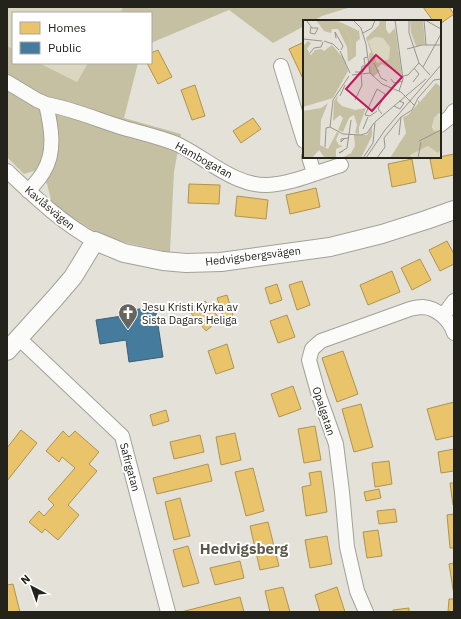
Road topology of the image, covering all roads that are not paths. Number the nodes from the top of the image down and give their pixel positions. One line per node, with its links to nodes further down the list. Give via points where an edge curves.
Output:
1 (281, 66): 6 (street)
2 (7, 82): 3 (street, Hambogatan)
3 (46, 104): 10 (street, Hambogatan, via 176,144 220,170 256,184 281,183); 11 (street, via 52,143 49,160 44,172)
4 (454, 111): 5 (street)
5 (441, 124)
6 (303, 138)
7 (309, 158): 10 (street)
8 (341, 165): 10 (street, Hambogatan)
9 (7, 171): 11 (street, Kavlåsvägen)
10 (314, 173)
11 (28, 191): 13 (street, Kavlåsvägen, via 67,224)
12 (454, 210): 13 (street, Hedvigsbergsvägen, via 382,234 330,247 221,262 163,261 124,253)
13 (95, 241): 17 (street, via 73,277)
14 (454, 301): 15 (street)
15 (443, 316): 16 (street); 19 (street, Opalgatan, via 424,307 410,309 321,342 312,349 309,360 336,444 347,547 357,591)
16 (454, 333)
17 (13, 345): 18 (street, Safirgatan, via 26,344 122,436)
18 (168, 612)
19 (366, 612)

